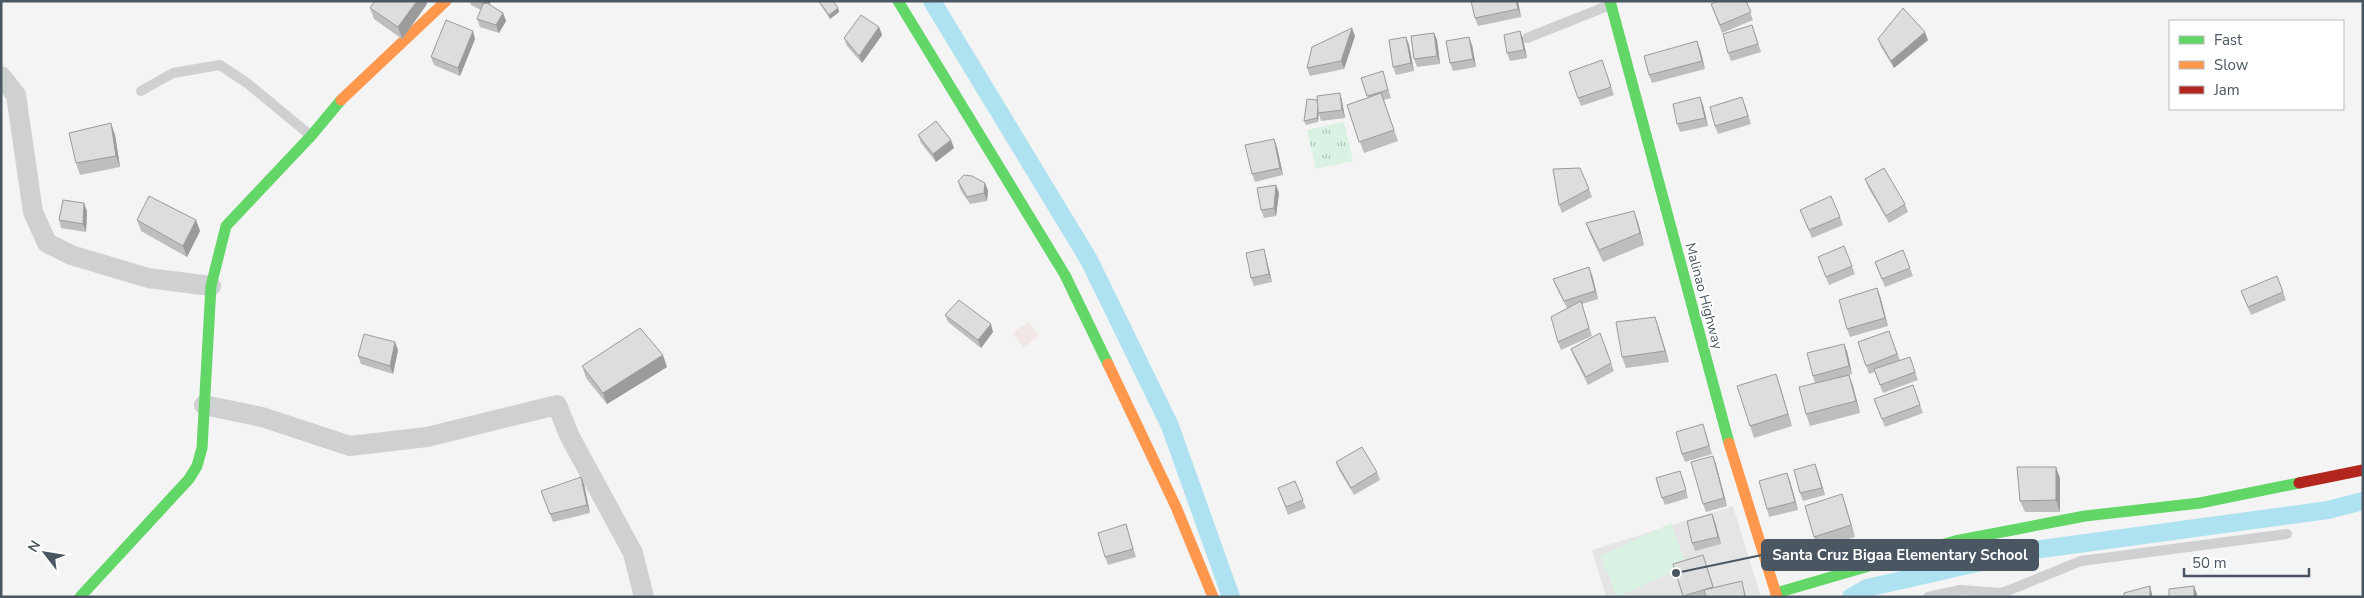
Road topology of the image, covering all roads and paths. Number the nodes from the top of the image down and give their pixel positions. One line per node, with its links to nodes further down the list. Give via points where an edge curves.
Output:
1 (446, 1): 7 (street, via 341,100)
2 (898, 1): 15 (street, via 1065,275 1176,507)
3 (1610, 3): 4 (lane); 12 (street, Malinao Highway, via 1728,440)
4 (1527, 38)
5 (1, 76): 8 (street, via 16,95 33,212 47,243 71,255 148,278)
6 (141, 91): 7 (lane, via 174,73 220,65)
7 (311, 136): 8 (street, via 226,226)
8 (211, 286): 9 (street)
9 (204, 405): 13 (street, via 202,448 193,472); 14 (street, via 262,417 350,446 428,436 557,405 570,437 633,552)
10 (2363, 470): 12 (street, via 2200,503 2085,516 1954,541)
11 (2287, 534): 16 (lane, via 2081,561 2002,593 1960,590)
12 (1777, 595)
13 (80, 597)
14 (644, 597)
15 (1213, 597)
16 (1928, 597)

